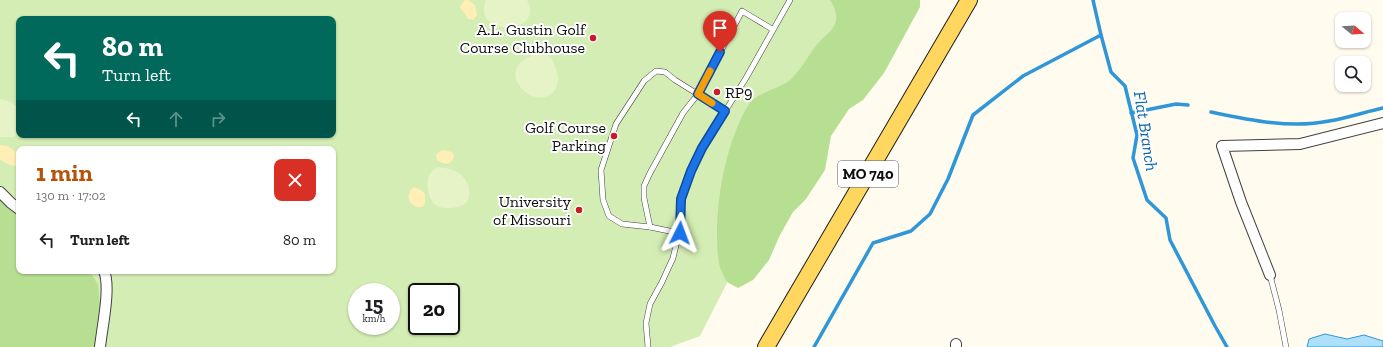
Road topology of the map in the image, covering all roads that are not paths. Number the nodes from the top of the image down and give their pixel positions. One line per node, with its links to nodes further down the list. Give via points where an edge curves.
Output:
1 (790, 0): 3 (lane)
2 (969, 0): 15 (main road, MO 740)
3 (772, 29): 4 (lane, via 742,10); 5 (lane)
4 (698, 94): 5 (lane); 9 (lane, via 683,113 644,186); 9 (lane, via 665,72 656,71 644,81 616,124 601,170 603,200 609,216 622,224)
5 (725, 111): 10 (lane, via 691,171 681,199)
6 (1383, 123): 12 (street, via 1300,144 1222,146)
7 (0, 192): 8 (street)
8 (16, 207)
9 (650, 227): 10 (lane)
10 (680, 233): 14 (lane, via 673,258 650,304 646,323)
11 (105, 274): 13 (street)
12 (1270, 275): 16 (lane)
13 (100, 347)
14 (648, 347)
15 (766, 347)
16 (1286, 347)

